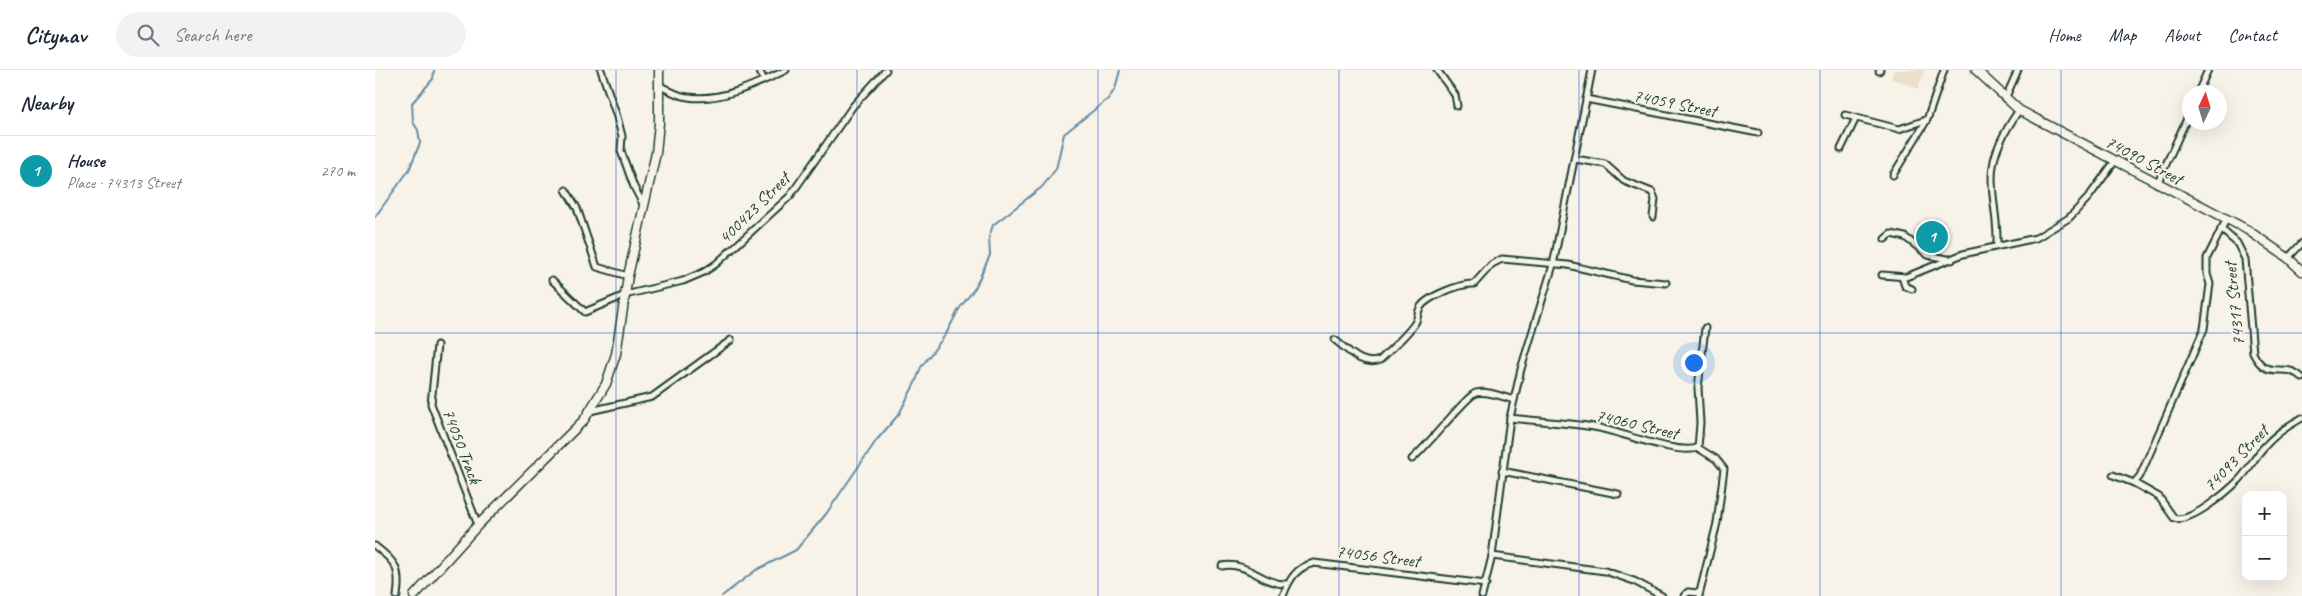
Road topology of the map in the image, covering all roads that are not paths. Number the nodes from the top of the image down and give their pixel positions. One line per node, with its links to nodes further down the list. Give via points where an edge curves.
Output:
1 (601, 70): 30 (street, via 622,136 621,151)
2 (659, 70): 13 (street)
3 (759, 70): 12 (street)
4 (786, 70): 12 (street)
5 (886, 70): 47 (street, 400423 Street, via 853,106 790,196 728,254 704,272 683,282)
6 (1437, 70): 17 (street, via 1455,95)
7 (1592, 70): 15 (street)
8 (1945, 70): 21 (street)
9 (1976, 70): 16 (street, 74090 Street)
10 (2017, 70): 16 (street)
11 (2208, 70): 14 (street)
12 (763, 80): 13 (street, via 727,93 695,98 680,96)
13 (659, 85): 30 (street, via 656,152)
14 (2201, 85)
15 (1586, 99): 23 (street, 74059 Street); 25 (street)
16 (2005, 99): 18 (street, 74090 Street)
17 (1457, 106)
18 (2019, 110): 26 (street, 74090 Street); 36 (street, via 2003,133 1993,168)
19 (1845, 115): 20 (street)
20 (1855, 118): 21 (street, via 1899,129); 24 (street)
21 (1927, 120): 27 (street)
22 (2182, 129): 28 (street)
23 (1759, 132)
24 (1841, 149)
25 (1575, 159): 31 (street, via 1605,164 1624,181 1652,192 1655,195); 39 (street)
26 (2115, 161): 28 (street, 74090 Street); 36 (street, via 2088,198 2059,225 2036,238)
27 (1893, 175)
28 (2156, 184): 32 (street, 74090 Street)
29 (566, 190): 41 (street, via 577,208 597,267)
30 (645, 206): 41 (street)
31 (1653, 217)
32 (2226, 220): 33 (street); 37 (street, 74090 Street)
33 (2221, 229): 52 (street, 74317 Street, via 2237,243 2245,259 2253,354 2259,366 2295,373); 61 (street, via 2207,258 2210,284 2204,329 2140,476)
34 (1887, 236): 38 (street, via 1905,237 1928,255)
35 (2302, 243): 37 (street)
36 (1997, 245): 38 (street)
37 (2288, 258): 40 (street, 74090 Street)
38 (1952, 260): 43 (street)
39 (1553, 265): 45 (street); 50 (street, via 1502,259 1492,264 1474,284 1466,283 1437,294 1420,307 1416,323 1380,360 1373,363 1364,362); 53 (street)
40 (2302, 272)
41 (628, 276): 47 (street)
42 (1882, 276): 43 (street)
43 (1902, 277): 46 (street, via 1905,286)
44 (552, 280): 47 (street, 400423 Street, via 585,312)
45 (1666, 283)
46 (1912, 289)
47 (625, 295): 54 (street, via 616,354 606,384)
48 (1705, 328): 57 (street, 74060 Street, via 1698,388)
49 (731, 340): 54 (street, via 652,397)
50 (1335, 340)
51 (437, 345): 63 (street, 74050 Track, via 431,404)
52 (2302, 378)
53 (1514, 400): 55 (street); 58 (street, via 1481,392 1471,396)
54 (590, 411): 63 (street)
55 (1510, 418): 57 (street, 74060 Street, via 1595,427 1676,449); 59 (street)
56 (2302, 418): 61 (street, 74093 Street, via 2265,446 2239,480 2189,517 2174,518 2159,497)
57 (1698, 448): 69 (street, via 1716,459 1724,469 1717,523)
58 (1412, 459)
59 (1502, 470): 62 (street); 65 (street)
60 (2113, 475): 61 (street)
61 (2134, 483)
62 (1618, 494)
63 (478, 525): 71 (street)
64 (375, 546): 70 (street, via 390,558 397,569)
65 (1492, 556): 68 (street); 74 (street, via 1605,572 1634,581)
66 (1222, 566): 67 (street, via 1241,565 1275,583)
67 (1287, 584): 68 (street, 74056 Street, via 1300,569 1314,564); 72 (street, 74056 Street)
68 (1486, 584): 73 (street)
69 (1699, 595): 75 (street, via 1688,592)
70 (397, 596)
71 (414, 596)
72 (1283, 596)
73 (1482, 596)
74 (1663, 596)
75 (1684, 596)

